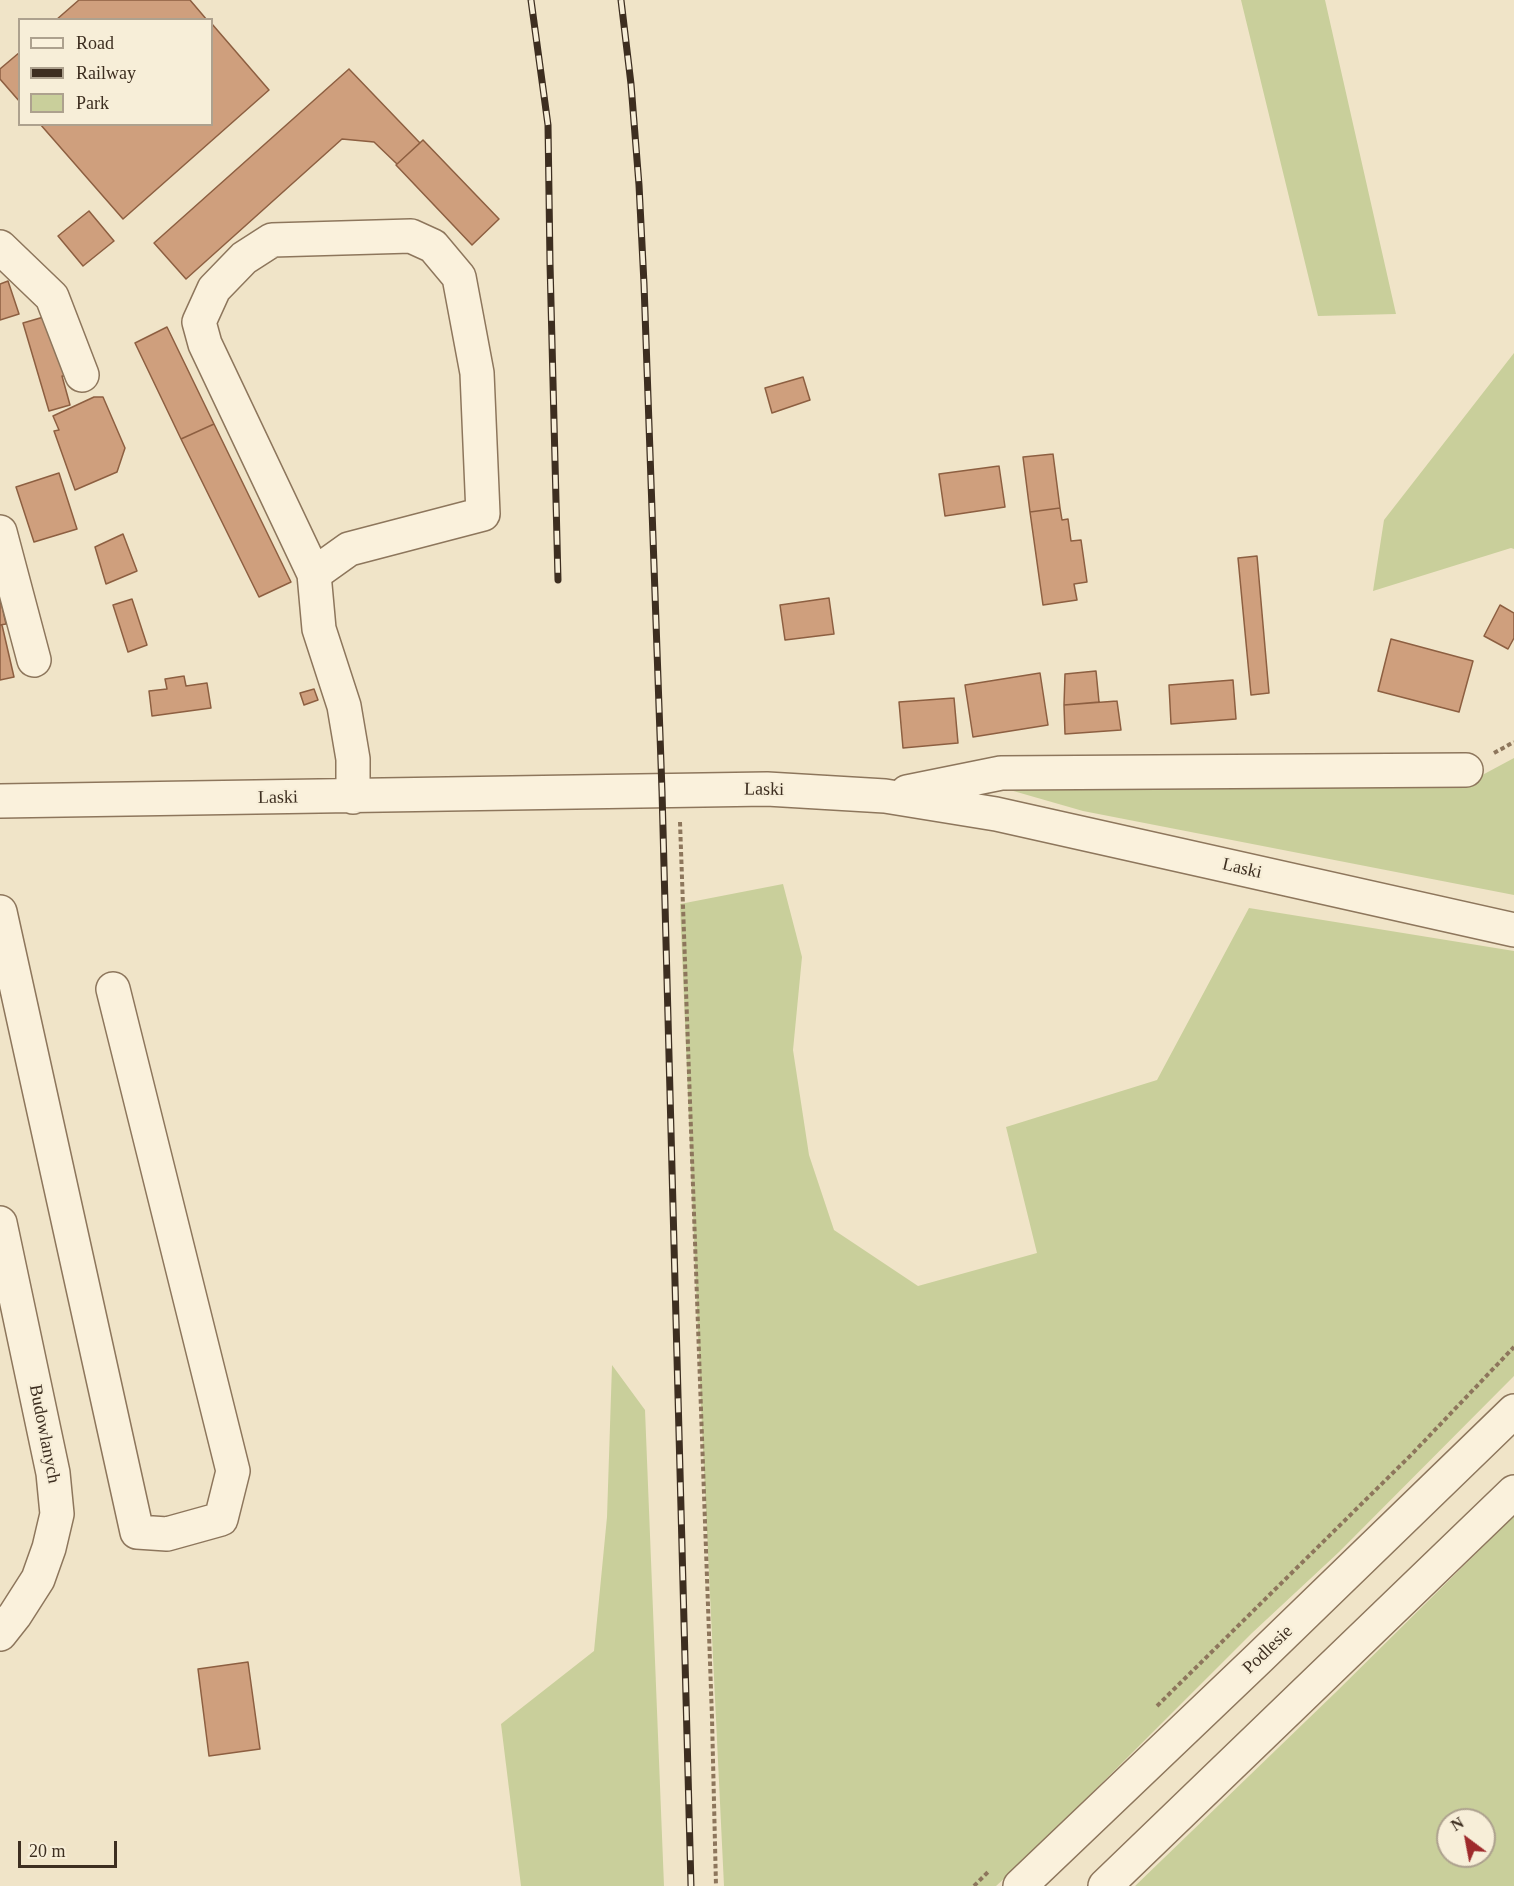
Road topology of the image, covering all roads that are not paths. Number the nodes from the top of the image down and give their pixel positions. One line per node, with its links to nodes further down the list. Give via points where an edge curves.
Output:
1 (0, 247): 2 (street, via 52,297)
2 (82, 375)
3 (0, 532): 5 (street)
4 (314, 574): 4 (street, via 205,344 199,322 214,289 244,258 272,240 411,236 433,246 459,277 477,373 483,514 349,549); 8 (street, via 319,628 344,706 353,759)
5 (34, 660)
6 (1466, 770): 7 (street, via 1001,773)
7 (885, 796): 8 (street, Laski, via 767,789); 11 (street, Laski, via 996,814)
8 (353, 797): 9 (street, Laski)
9 (0, 801)
10 (0, 912): 12 (street, via 137,1532 167,1534 221,1519 233,1471)
11 (1514, 930)
12 (113, 989)
13 (0, 1223): 16 (street, Budowlanych, via 53,1473 57,1514 38,1579)
14 (1514, 1412): 17 (street, Podlesie)
15 (1514, 1492): 18 (street)
16 (0, 1634)
17 (1020, 1886)
18 (1105, 1886)

